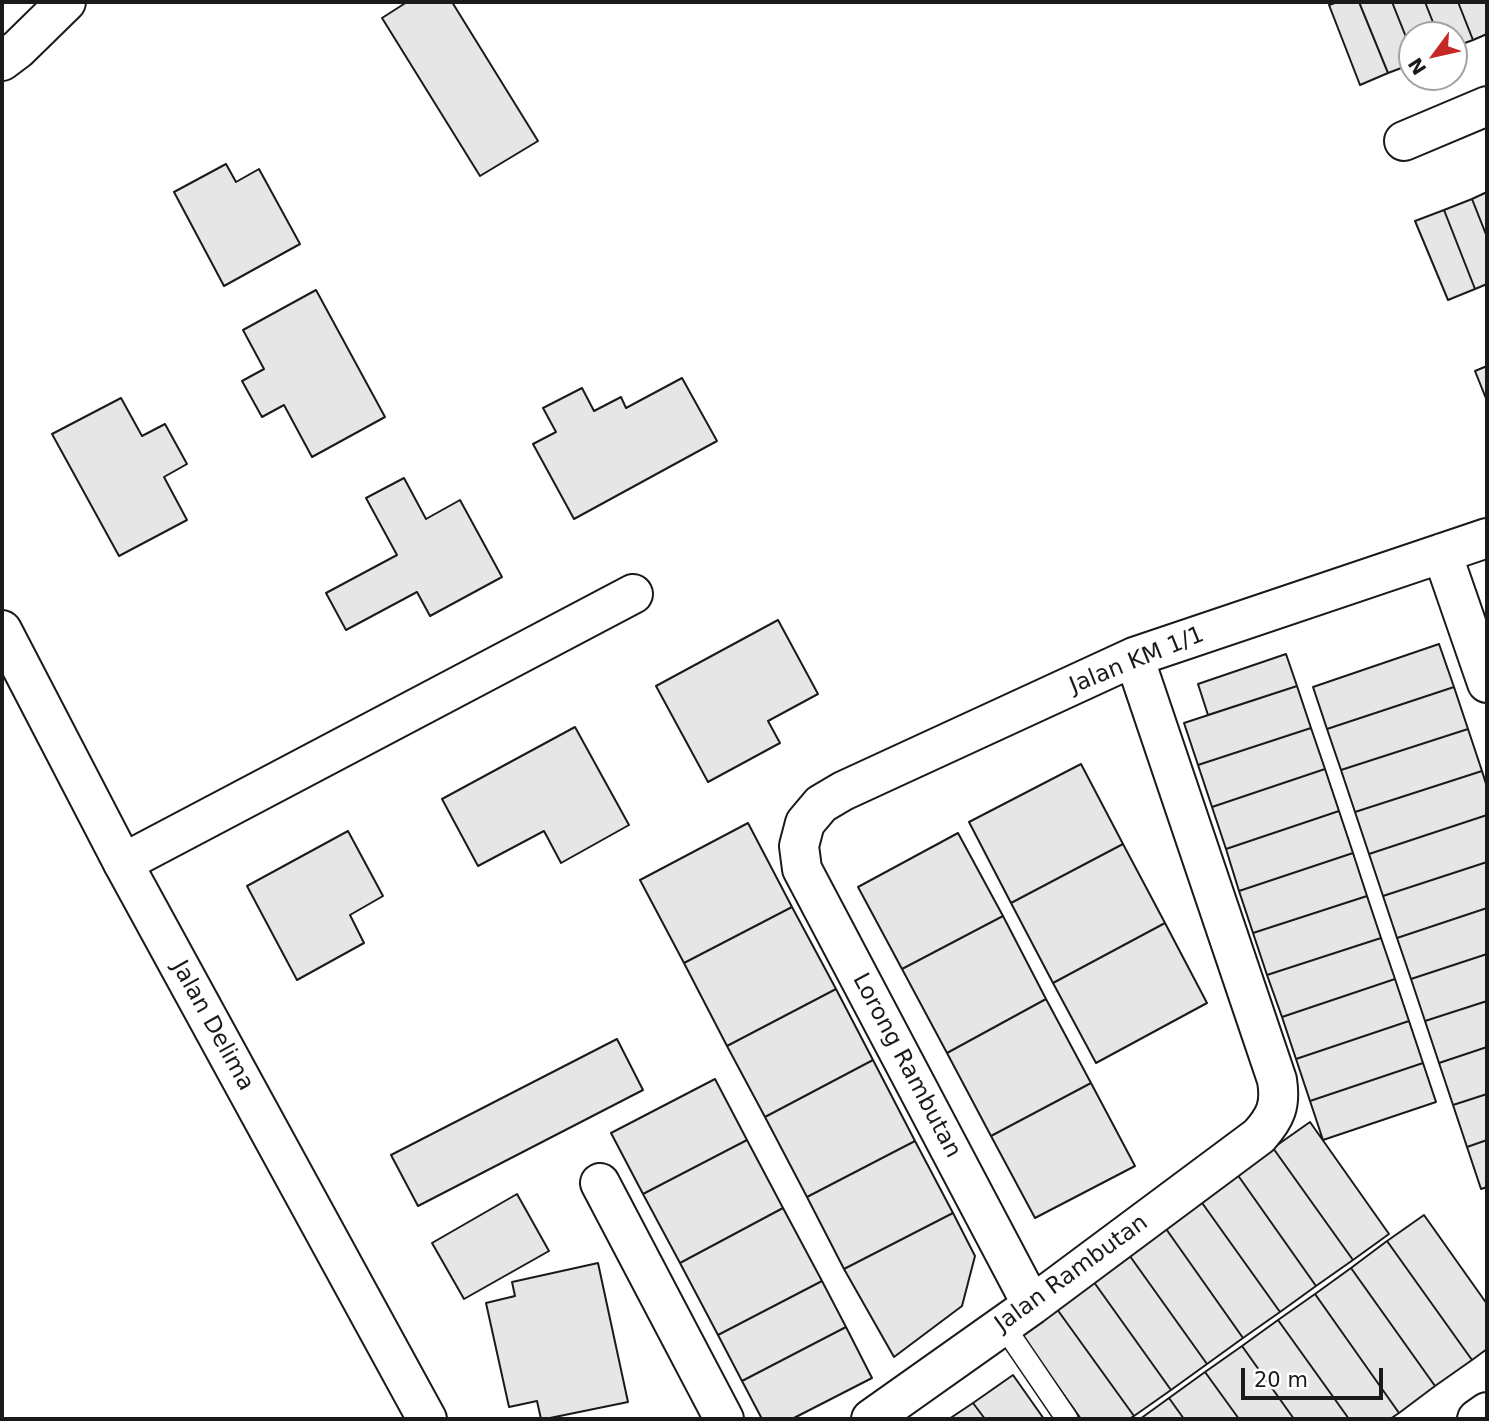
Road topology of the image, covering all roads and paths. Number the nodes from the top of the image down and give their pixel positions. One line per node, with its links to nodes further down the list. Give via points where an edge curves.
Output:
1 (66, 2): 2 (street)
2 (7, 60)
3 (1487, 106): 4 (street)
4 (1404, 141)
5 (1487, 538): 6 (street, Jalan KM 1/1)
6 (1442, 553): 9 (street, Jalan KM 1/1); 10 (street)
7 (634, 594): 12 (street)
8 (2, 630): 12 (street, Jalan Delima)
9 (1134, 657): 11 (street, Jalan KM 1/1, via 843,791 821,804); 14 (street, Jalan Rambutan, via 1277,1080 1277,1110 1259,1136)
10 (1487, 683)
11 (806, 823): 14 (street, Lorong Rambutan, via 799,846 802,869)
12 (123, 863): 16 (street, Jalan Delima)
13 (600, 1183): 17 (street)
14 (1018, 1315): 18 (street, Jalan Rambutan); 19 (lane)
15 (1487, 1412): 20 (street)
16 (427, 1419)
17 (724, 1419)
18 (871, 1419)
19 (1067, 1419)
20 (1477, 1419)

